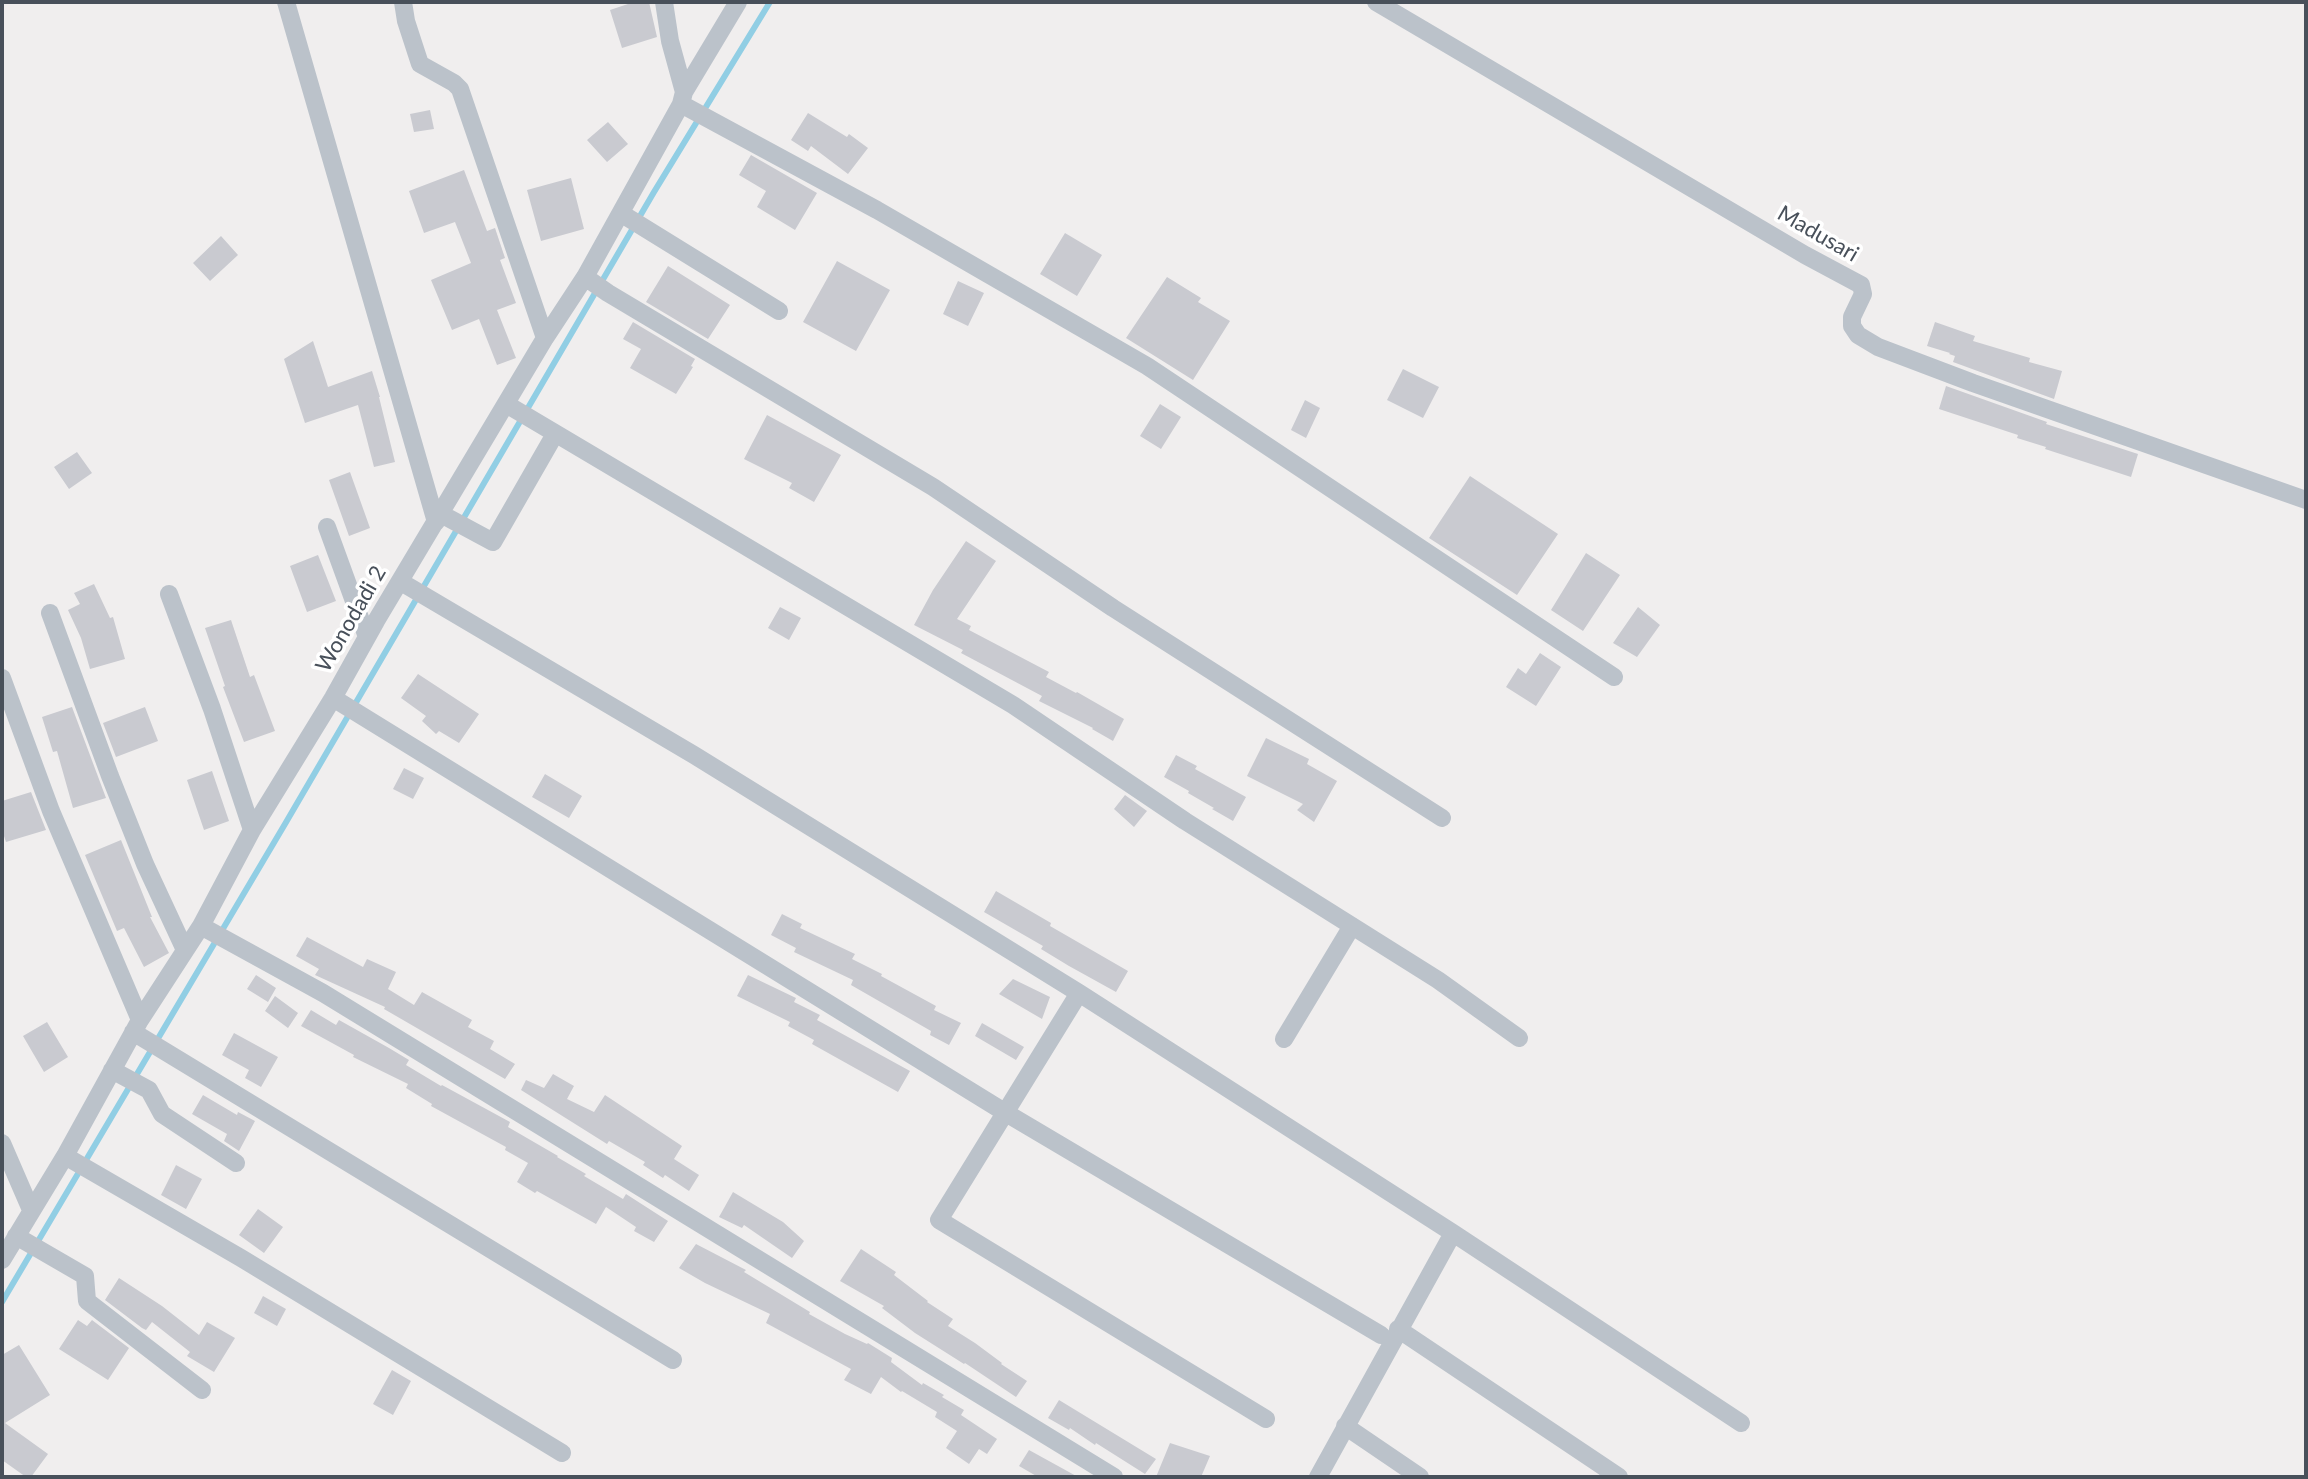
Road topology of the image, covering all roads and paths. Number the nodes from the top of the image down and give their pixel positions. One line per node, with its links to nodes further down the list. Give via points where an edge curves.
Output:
1 (286, 2): 14 (street)
2 (403, 2): 10 (street, via 420,64 460,89)
3 (664, 2): 6 (street)
4 (738, 2): 6 (street, Wonodadi 2)
5 (1376, 2): 13 (street, Madusari, via 1861,285 1852,326 1878,347)
6 (691, 106): 7 (street, Wonodadi 2); 20 (street, via 1147,366)
7 (632, 220): 8 (street, Wonodadi 2); 9 (street)
8 (596, 284): 10 (street, Wonodadi 2); 23 (street, via 933,487)
9 (779, 311)
10 (545, 338): 11 (street, Wonodadi 2)
11 (510, 407): 12 (street); 14 (street, Wonodadi 2)
12 (555, 434): 14 (street, via 493,542); 25 (street, via 1013,705)
13 (2306, 500)
14 (443, 519): 16 (street, Wonodadi 2)
15 (327, 527): 19 (street)
16 (413, 588): 19 (street, Wonodadi 2); 28 (street)
17 (169, 594): 24 (street)
18 (50, 613): 27 (street, via 145,864)
19 (367, 637): 22 (street, Wonodadi 2)
20 (1614, 677)
21 (2, 678): 29 (street)
22 (347, 706): 24 (street, Wonodadi 2); 33 (street)
23 (1442, 818)
24 (252, 830): 26 (street, Wonodadi 2)
25 (1352, 926): 30 (street); 31 (street)
26 (206, 929): 27 (street, Wonodadi 2); 48 (street, via 323,993)
27 (184, 948): 29 (street, Wonodadi 2)
28 (1079, 993): 33 (street); 38 (street)
29 (144, 1034): 32 (street, Wonodadi 2); 42 (street)
30 (1519, 1038)
31 (1284, 1039)
32 (120, 1075): 35 (street, Wonodadi 2); 36 (street, via 149,1090 162,1114)
33 (1006, 1113): 41 (street); 44 (street, via 939,1220)
34 (2, 1143): 37 (street)
35 (77, 1163): 37 (street, Wonodadi 2); 47 (street)
36 (236, 1163)
37 (31, 1210): 39 (street, Wonodadi 2)
38 (1453, 1233): 41 (street); 45 (street)
39 (29, 1244): 40 (street, Wonodadi 2); 43 (street, via 85,1276 87,1301)
40 (2, 1260)
41 (1389, 1332): 46 (street); 51 (street)
42 (673, 1360)
43 (202, 1390)
44 (1266, 1419)
45 (1741, 1423)
46 (1345, 1426): 49 (street); 50 (street)
47 (562, 1453)
48 (1114, 1477)
49 (1318, 1477)
50 (1420, 1477)
51 (1619, 1477)

